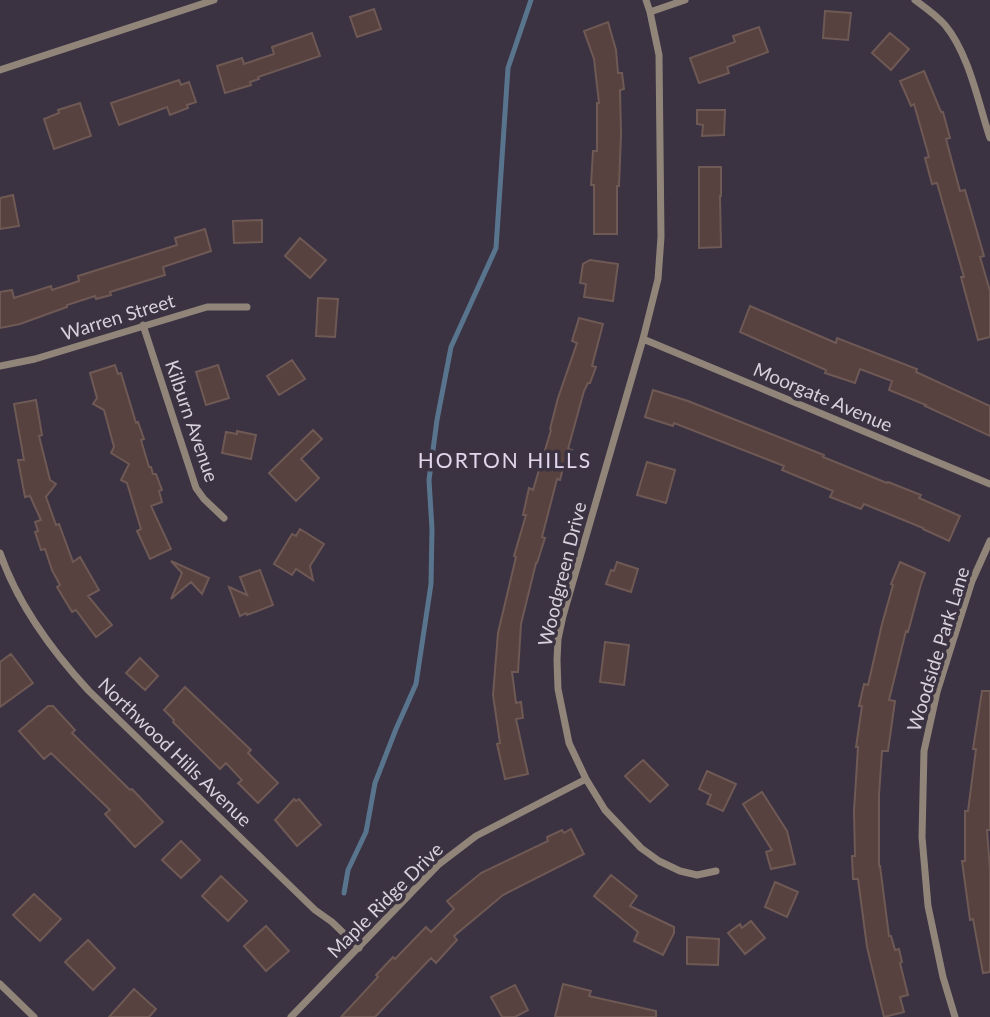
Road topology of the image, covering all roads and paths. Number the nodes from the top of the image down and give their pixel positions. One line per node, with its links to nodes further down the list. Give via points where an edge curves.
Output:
1 (214, 0): 6 (street)
2 (646, 0): 5 (street, Woodgreen Drive)
3 (685, 0): 5 (street)
4 (915, 0): 7 (street, via 946,26 962,52)
5 (650, 12): 10 (street, Woodgreen Drive, via 659,55 661,237 658,279)
6 (0, 70)
7 (990, 138)
8 (247, 307): 9 (street, Warren Street, via 207,307)
9 (143, 325): 11 (street, Warren Street); 13 (street, Kilburn Avenue, via 196,488)
10 (643, 339): 12 (street, Moorgate Avenue); 16 (street, Woodgreen Drive, via 558,639 558,689 569,743)
11 (0, 366)
12 (990, 484)
13 (224, 518)
14 (990, 541): 22 (street, Woodside Park Lane, via 972,581 937,692 924,751 922,837 928,906)
15 (0, 553): 18 (street, Northwood Hills Avenue, via 38,628 64,664)
16 (586, 779): 17 (street, Woodgreen Drive, via 605,810 659,861 697,875); 18 (street, Maple Ridge Drive, via 476,836 438,866)
17 (716, 871)
18 (359, 948): 21 (street, Maple Ridge Drive)
19 (0, 984): 20 (street)
20 (34, 1017)
21 (291, 1017)
22 (955, 1017)

